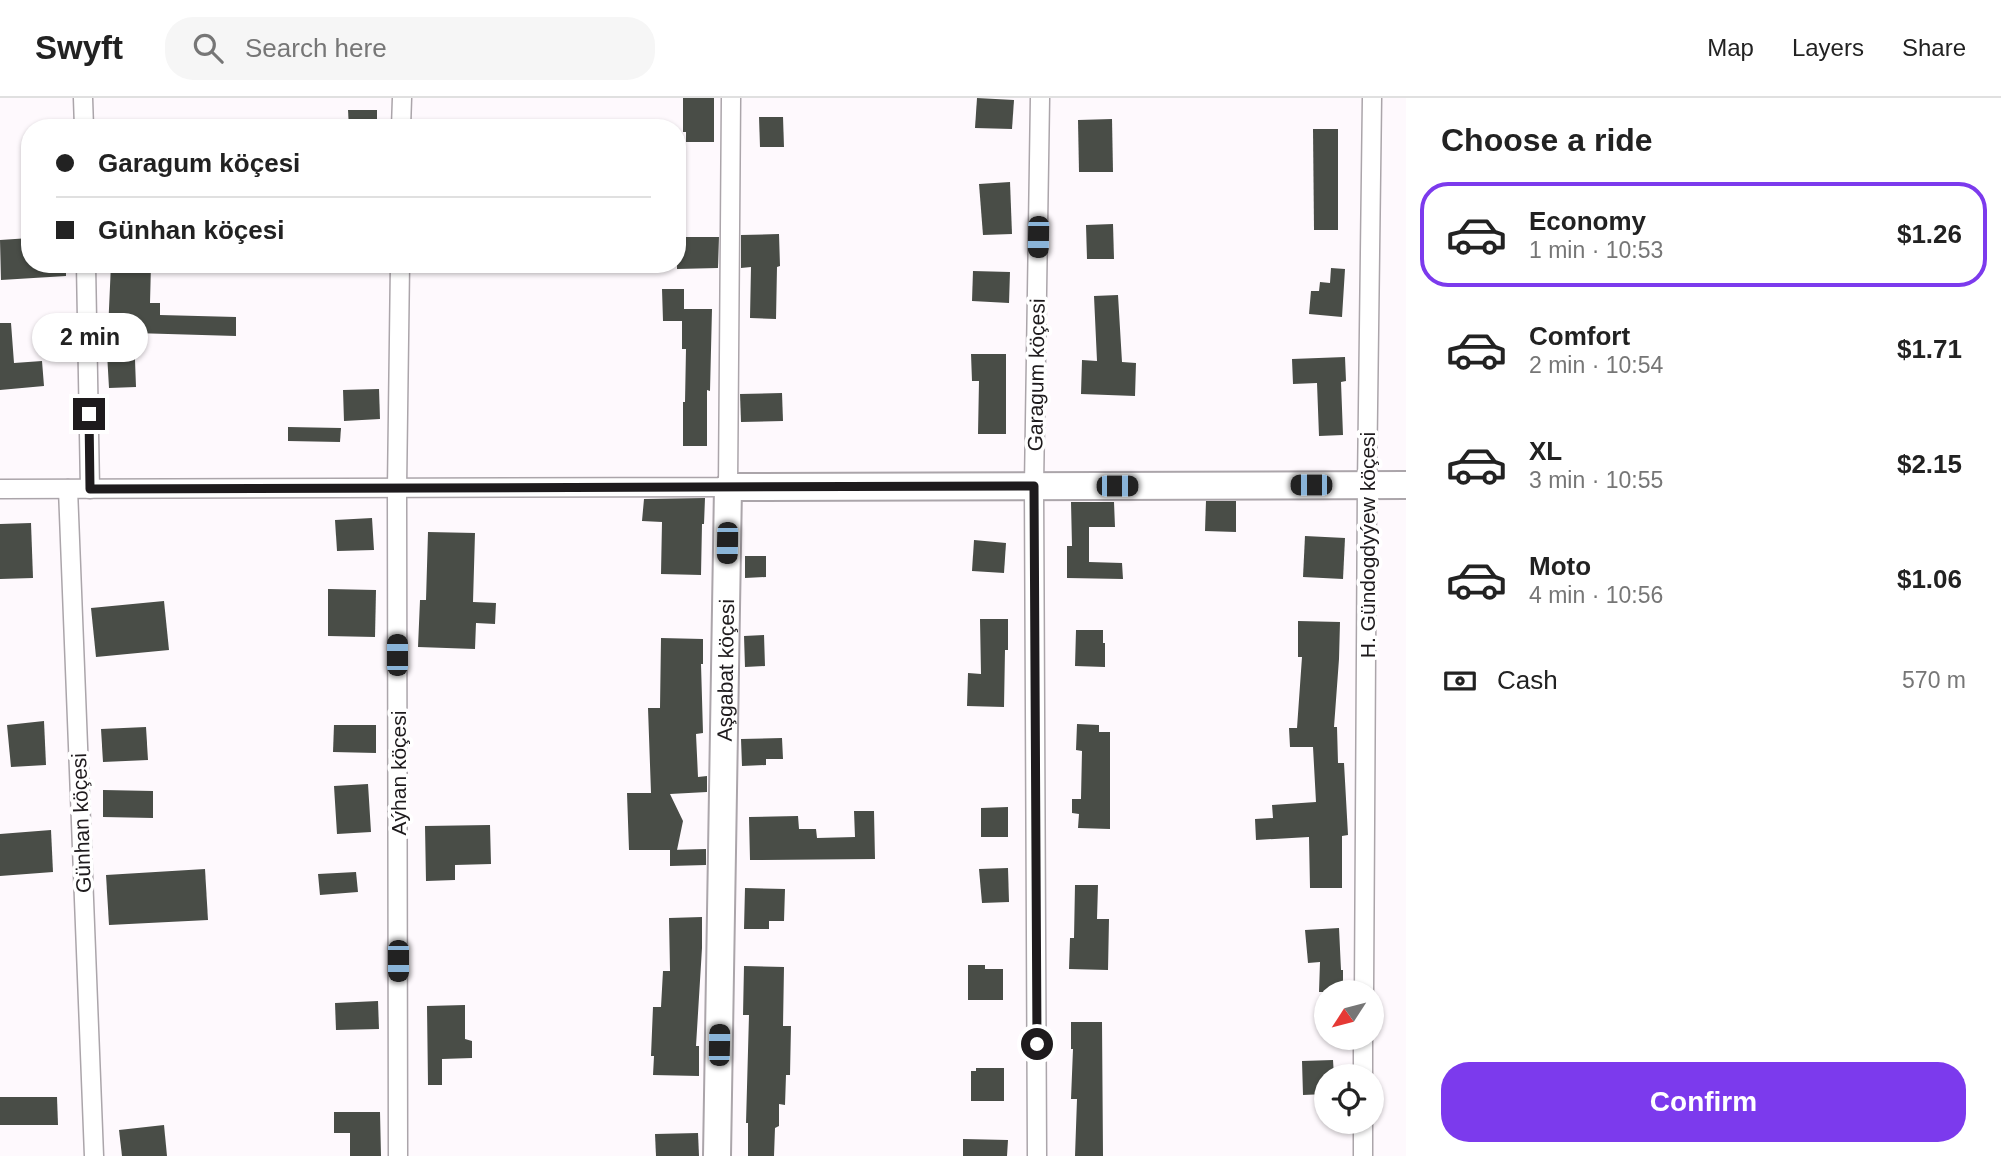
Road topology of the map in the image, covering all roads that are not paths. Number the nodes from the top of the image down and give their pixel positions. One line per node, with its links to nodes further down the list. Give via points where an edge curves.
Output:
1 (83, 98): 6 (street)
2 (402, 98): 7 (street)
3 (731, 98): 13 (street, Aşgabat köçesi)
4 (1040, 98): 12 (street, Garagum köçesi)
5 (1372, 98): 10 (street, H. Gündogdyýew köçesi)
6 (84, 119)
7 (401, 119)
8 (86, 273): 17 (street)
9 (400, 273): 14 (street, Aýhan köçesi)
10 (1367, 485): 11 (street); 12 (street); 18 (street, H. Gündogdyýew köçesi)
11 (1406, 485)
12 (1034, 486): 13 (street); 23 (street, Garagum köçesi)
13 (728, 487): 14 (street); 22 (street, Aşgabat köçesi)
14 (397, 488): 17 (street); 21 (street, Aýhan köçesi)
15 (0, 489): 16 (street)
16 (68, 489): 17 (street); 20 (street, Günhan köçesi)
17 (90, 489)
18 (1364, 980)
19 (1363, 1134): 24 (street)
20 (94, 1156)
21 (398, 1156)
22 (717, 1156)
23 (1037, 1156)
24 (1363, 1156)

